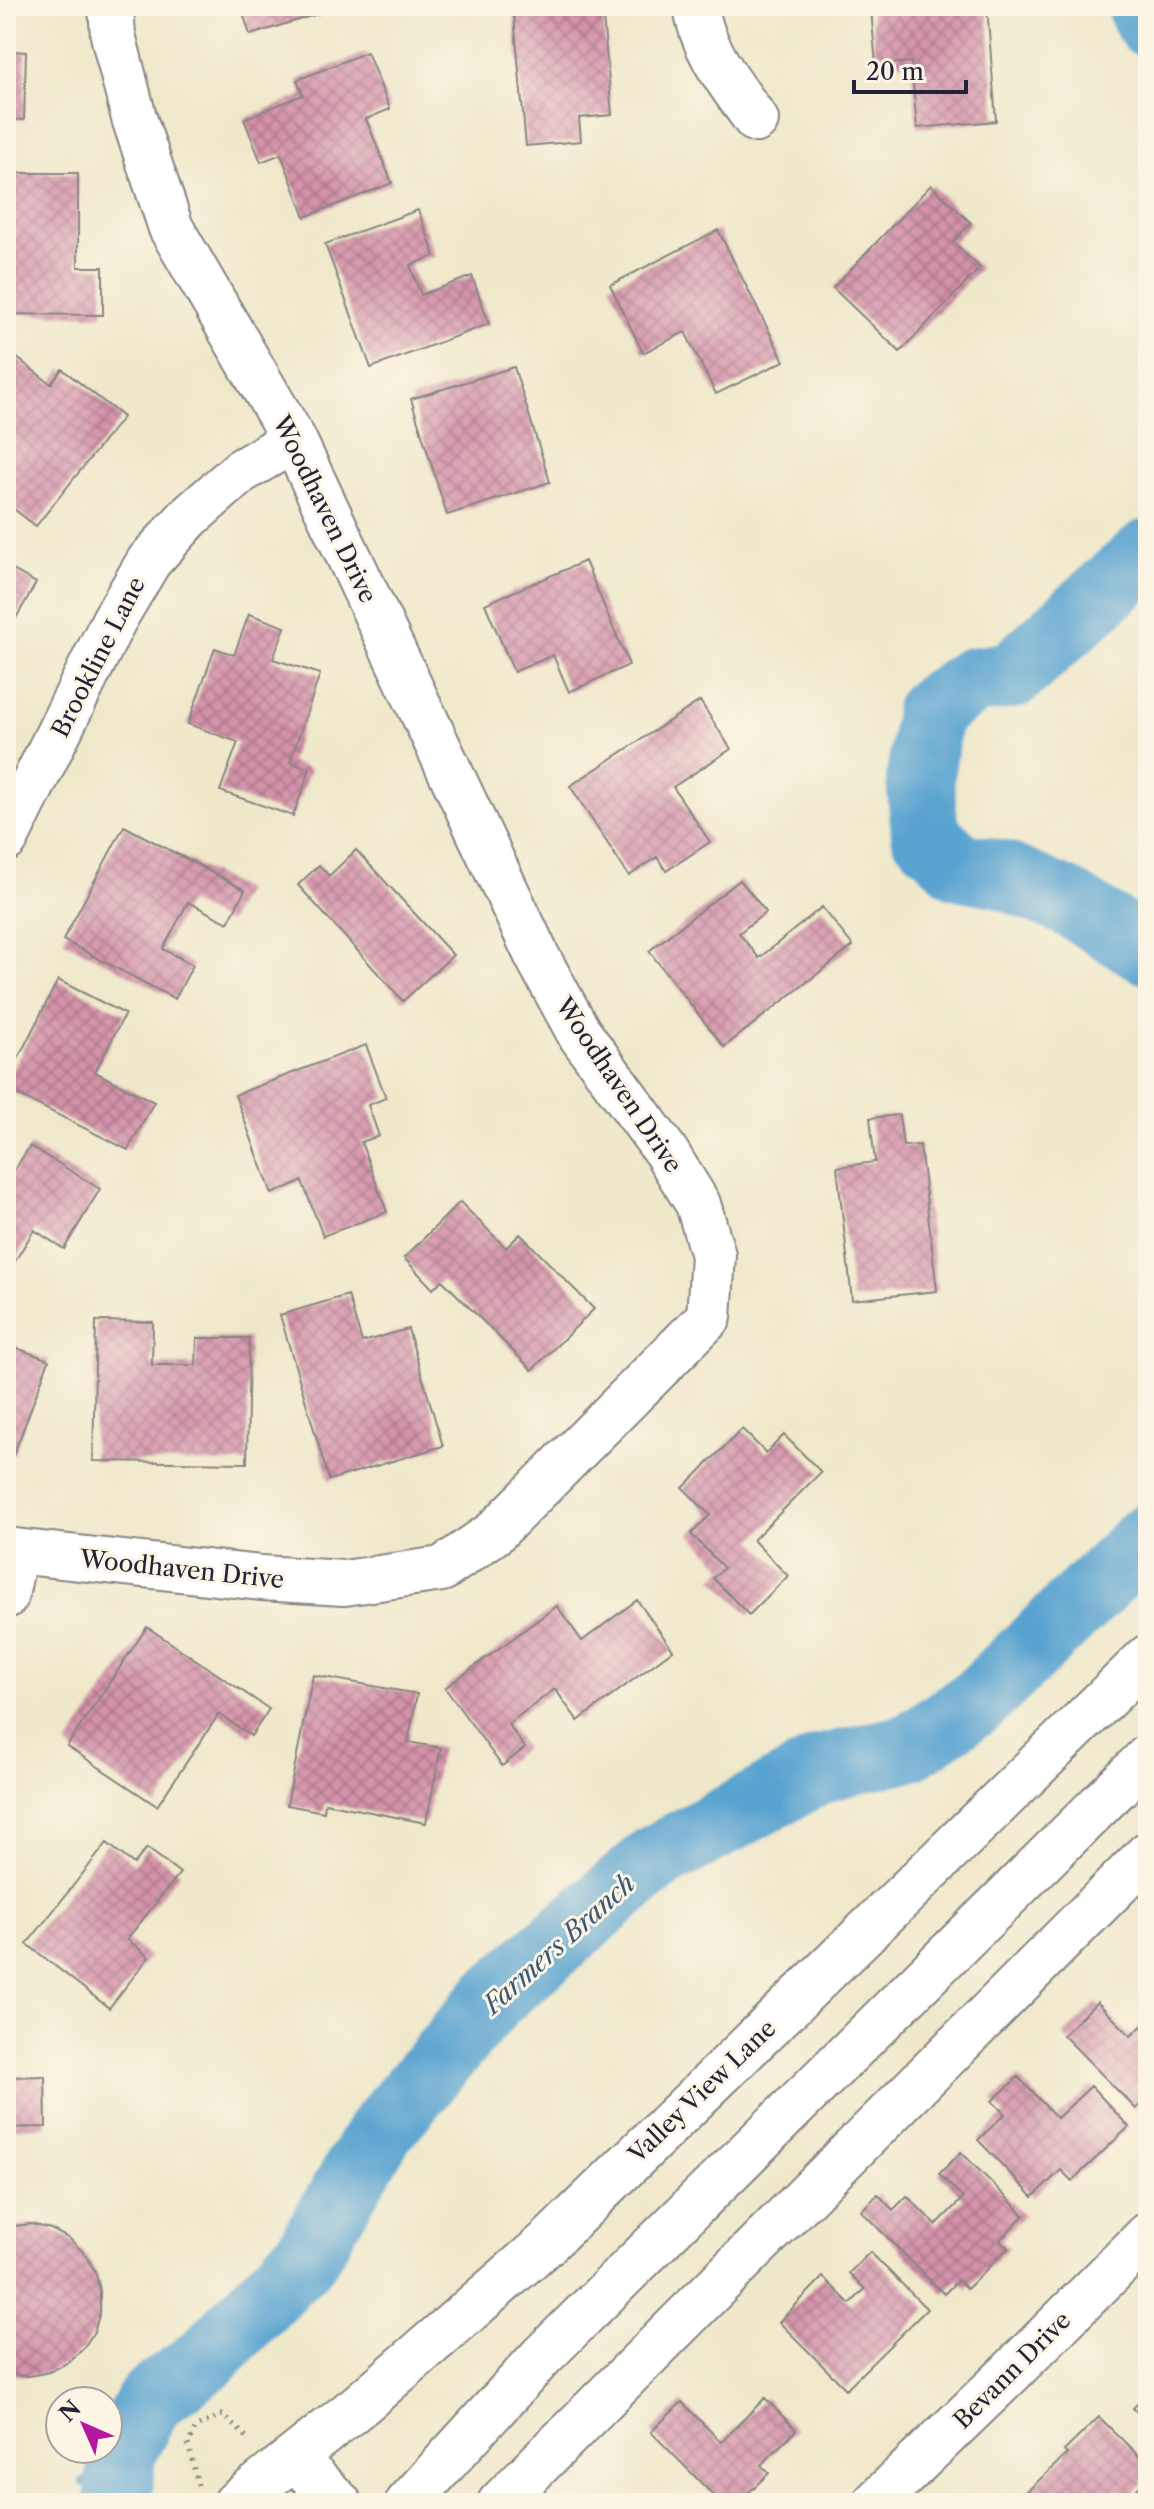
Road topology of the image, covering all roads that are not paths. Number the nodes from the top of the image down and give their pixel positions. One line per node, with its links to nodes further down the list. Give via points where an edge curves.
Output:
1 (111, 6): 4 (street, Woodhaven Drive, via 134,118 171,228)
2 (696, 6): 3 (street, via 716,63)
3 (756, 120)
4 (294, 440): 5 (street, Brookline Lane, via 241,471 149,561 114,620); 6 (street, Woodhaven Drive, via 537,956 579,1033 698,1204 713,1255 709,1317 494,1533 442,1569 344,1583)
5 (6, 839)
6 (11, 1551): 7 (street)
7 (6, 1596)
8 (1148, 1657): 12 (street, Valley View Lane, via 548,2242)
9 (1148, 1757): 15 (street, via 542,2356)
10 (1148, 1854): 16 (street)
11 (1148, 2235): 17 (street, Bevann Drive)
12 (285, 2465): 13 (street, Valley View Lane); 14 (street)
13 (218, 2498)
14 (339, 2503)
15 (408, 2503)
16 (500, 2503)
17 (875, 2503)

